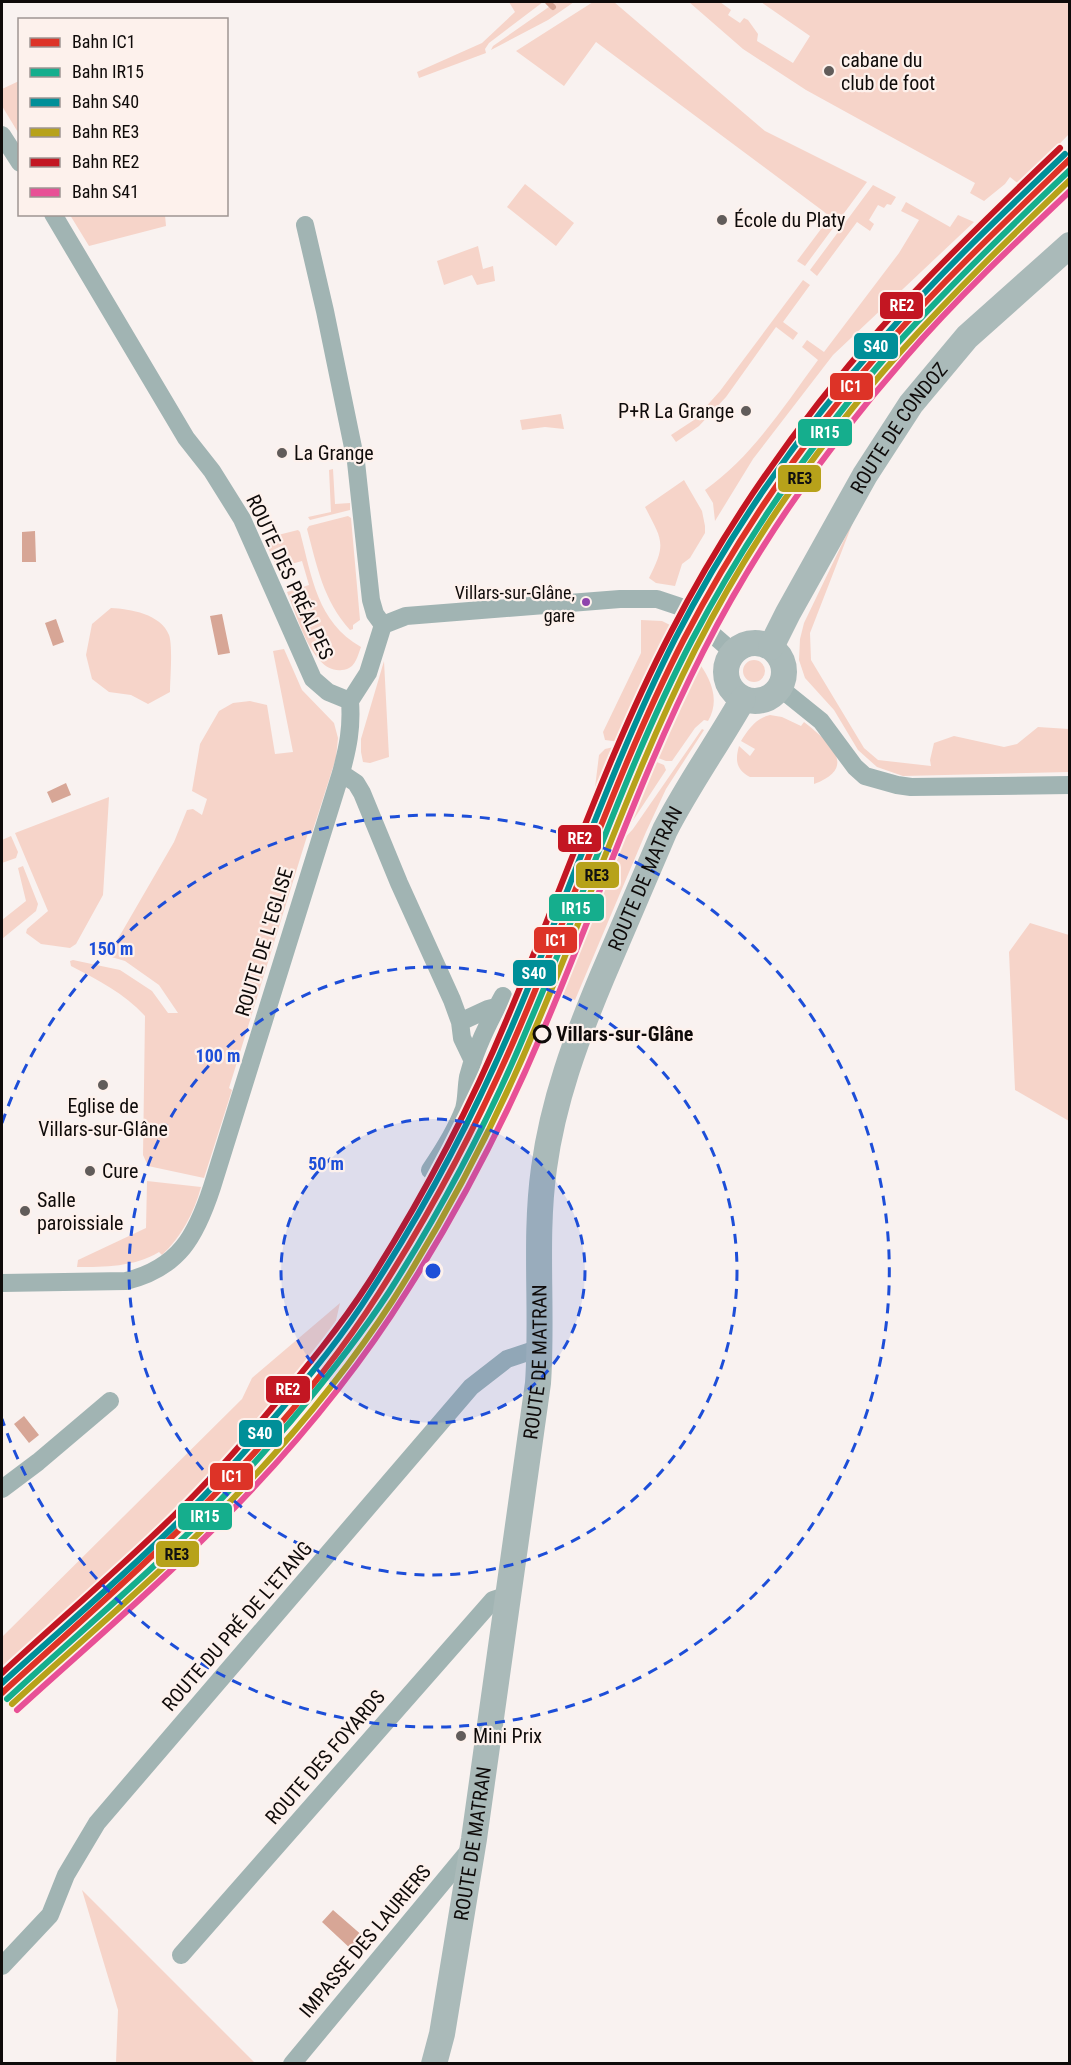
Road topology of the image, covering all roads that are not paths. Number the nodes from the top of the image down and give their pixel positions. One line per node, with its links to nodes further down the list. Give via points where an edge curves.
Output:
1 (2, 135): 2 (street)
2 (18, 160)
3 (54, 216): 11 (street, ROUTE DES PRÉALPES, via 186,438 242,519 313,678 328,692)
4 (305, 225): 6 (street, via 356,462 370,600)
5 (1070, 245): 7 (main road, ROUTE DE CONDOZ, via 967,337 911,404 865,475)
6 (383, 624): 8 (street, via 406,616 473,609 657,599 681,607); 11 (street, via 368,674)
7 (771, 647): 8 (main road, via 753,643); 9 (main road, via 782,660 785,672)
8 (734, 653): 10 (main road, via 726,673 732,690)
9 (780, 688): 10 (main road, via 765,700); 13 (street, via 821,721 865,776 911,787)
10 (743, 699): 18 (main road, ROUTE DE MATRAN, via 665,830 570,1057 549,1133 540,1198)
11 (350, 701): 12 (street, via 351,725)
12 (341, 773): 14 (street, via 356,783 362,794); 17 (street, ROUTE DE L'EGLISE, via 206,1205 184,1247 156,1270 126,1281)
13 (1070, 785)
14 (460, 1022): 15 (street, via 462,1038); 15 (street, via 500,1001)
15 (473, 1061): 16 (street, via 463,1112)
16 (430, 1170)
17 (2, 1283)
18 (540, 1348): 21 (main road, ROUTE DE MATRAN); 24 (street, ROUTE DU PRÉ DE L'ETANG, via 507,1359 471,1387 97,1823 66,1875 50,1915)
19 (110, 1401): 20 (street)
20 (2, 1489)
21 (508, 1595): 22 (main road, ROUTE DE MATRAN); 23 (street, ROUTE DES FOYARDS, via 493,1600)
22 (472, 1847): 25 (street, IMPASSE DES LAURIERS); 26 (main road, ROUTE DE MATRAN)
23 (181, 1955)
24 (2, 1966)
25 (292, 2064)
26 (434, 2064)

